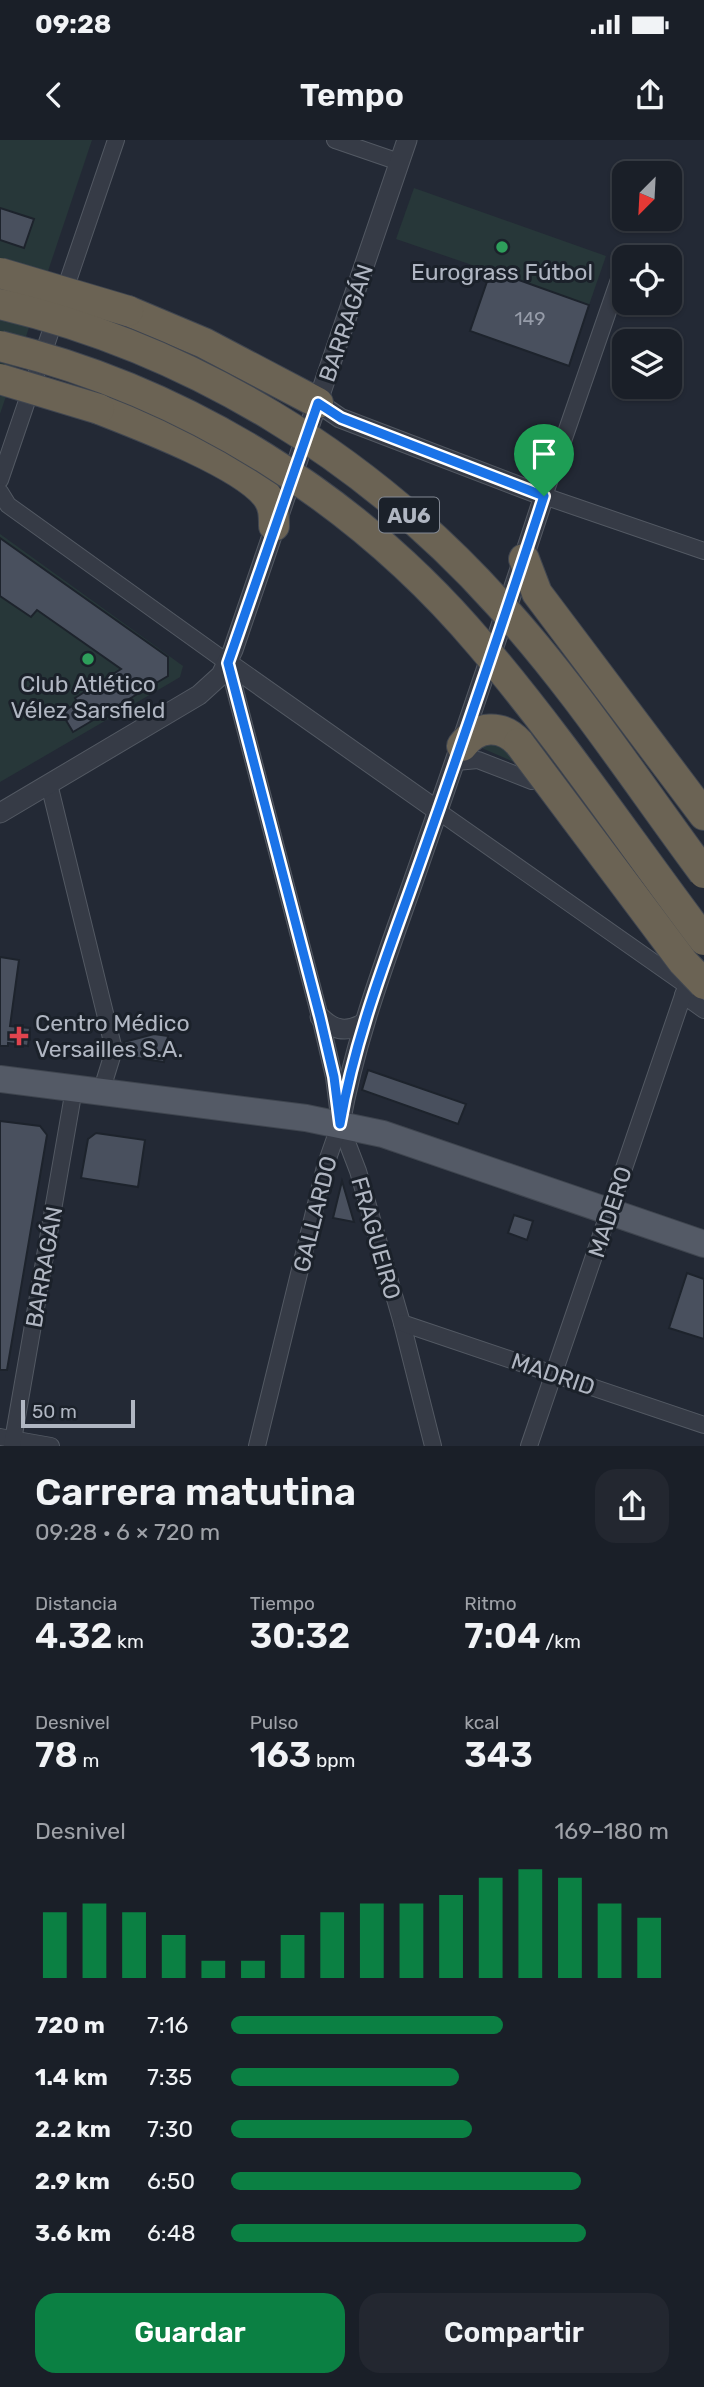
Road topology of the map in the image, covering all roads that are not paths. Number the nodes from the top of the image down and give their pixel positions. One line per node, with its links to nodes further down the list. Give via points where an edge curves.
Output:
1 (116, 140): 11 (street)
2 (335, 140): 4 (street)
3 (407, 140): 4 (street, BARRAGÁN)
4 (399, 162): 10 (street, BARRAGÁN)
5 (0, 273): 10 (highway, bridge, via 128,311 204,343)
6 (612, 300): 13 (street, GALLARDO)
7 (0, 304): 24 (highway, AU6, bridge, via 93,332 210,382 283,422 373,485 459,561 541,653)
8 (0, 346): 25 (highway, AU6, bridge, via 124,386 198,420 270,461 352,519 481,644)
9 (0, 379): 14 (highway, bridge, via 99,409 182,444 248,479 267,496)
10 (318, 403): 13 (street, via 341,418); 14 (street, BARRAGÁN)
11 (0, 480)
12 (0, 492): 17 (street, via 8,505)
13 (544, 496): 15 (street); 16 (street, GALLARDO)
14 (274, 526): 17 (street, BARRAGÁN)
15 (704, 551)
16 (524, 559): 18 (street, GALLARDO); 23 (highway, via 537,593)
17 (228, 663): 20 (street, via 199,695); 21 (street); 28 (street, FRAGUEIRO)
18 (459, 754): 19 (street); 21 (street, GALLARDO); 26 (highway, bridge, via 476,732 489,729 505,732 519,743 683,962)
19 (532, 781)
20 (49, 784): 22 (street); 32 (street, via 114,1050)
21 (438, 811): 26 (street); 29 (street, GALLARDO)
22 (0, 813)
23 (704, 815)
24 (704, 873)
25 (704, 940)
26 (691, 985): 27 (street); 34 (street, MADERO)
27 (704, 1010)
28 (320, 1017): 29 (street, via 341,1030); 33 (street, FRAGUEIRO)
29 (364, 1023): 33 (street, GALLARDO)
30 (0, 1079): 31 (main road)
31 (74, 1089): 32 (main road); 39 (street, BARRAGÁN)
32 (100, 1092): 33 (main road)
33 (340, 1124): 34 (main road, via 413,1143); 36 (street, FRAGUEIRO); 41 (street, GALLARDO, via 325,1167)
34 (610, 1213): 35 (main road); 37 (street, MADERO)
35 (704, 1244)
36 (402, 1323): 37 (street, MADRID); 42 (street, FRAGUEIRO)
37 (554, 1374): 38 (street, MADRID); 43 (street, MADERO)
38 (704, 1425)
39 (8, 1440): 40 (street)
40 (51, 1446)
41 (257, 1446)
42 (433, 1446)
43 (529, 1446)

